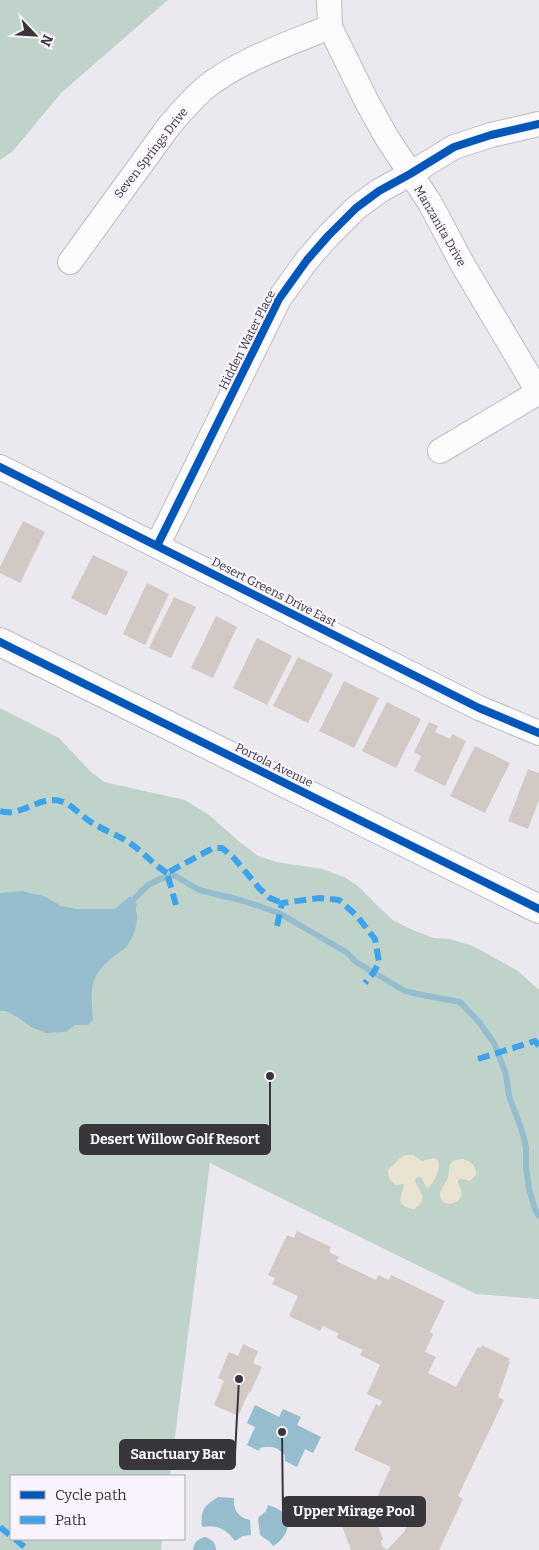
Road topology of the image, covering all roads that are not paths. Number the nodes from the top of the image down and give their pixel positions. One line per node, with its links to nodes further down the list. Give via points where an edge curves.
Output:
1 (329, 0): 2 (street, Manzanita Drive)
2 (330, 27): 4 (street, Manzanita Drive, via 367,102); 5 (street, Seven Springs Drive, via 267,51 206,87 168,126)
3 (539, 124): 4 (street, Hidden Water Place, via 491,134 454,147)
4 (410, 174): 6 (street, Manzanita Drive); 9 (street, Hidden Water Place, via 356,208 307,260 279,299)
5 (70, 262)
6 (539, 392): 7 (street)
7 (440, 451)
8 (0, 467): 9 (street, Desert Greens Drive East)
9 (157, 546): 11 (street, Desert Greens Drive East, via 479,708)
10 (0, 642): 12 (main road, Portola Avenue)
11 (539, 733)
12 (539, 909)

